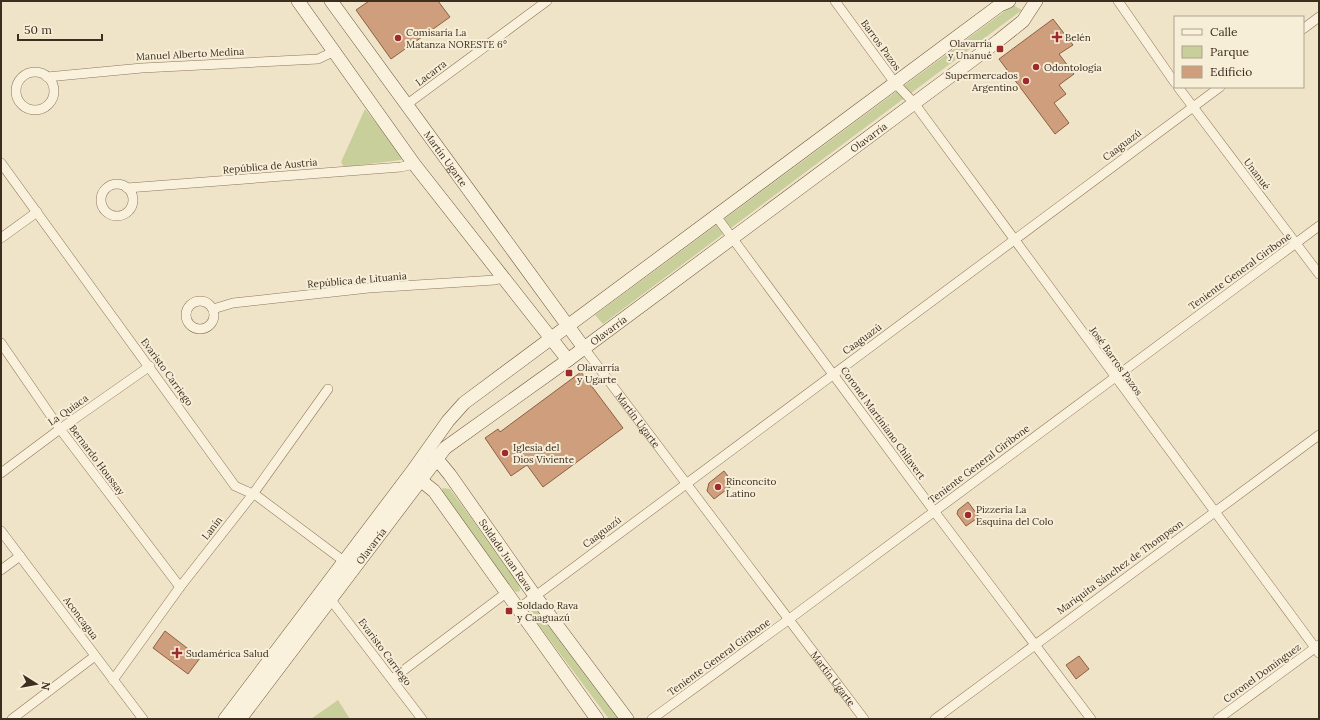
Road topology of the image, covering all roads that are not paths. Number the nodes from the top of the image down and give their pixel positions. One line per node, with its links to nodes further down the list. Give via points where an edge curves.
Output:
1 (298, 1): 10 (street)
2 (331, 1): 17 (street, Martín Ugarte)
3 (546, 1): 17 (street, Lacarra)
4 (835, 1): 13 (street, Barros Pazos)
5 (1009, 1): 13 (street, Olavarría, via 1000,5)
6 (1036, 1): 16 (street, Olavarría, via 1023,22)
7 (1118, 1): 12 (street)
8 (1319, 17): 9 (street)
9 (1304, 28)
10 (333, 52): 11 (street, Manuel Alberto Medina, via 318,58 142,68); 20 (street)
11 (48, 77): 11 (street, Manuel Alberto Medina, via 35,72 23,76 18,81 15,94 21,106 33,111 45,108 49,104 54,87)
12 (1174, 82)
13 (895, 83): 16 (street, José Barros Pazos); 23 (street, Olavarría)
14 (1179, 88): 18 (street, Unanué)
15 (1219, 88): 18 (street, Caaguazú)
16 (914, 103): 25 (street, Olavarría); 27 (street, José Barros Pazos)
17 (406, 105): 32 (street, Martín Ugarte)
18 (1192, 107): 27 (street, Caaguazú); 28 (street, Unanué)
19 (1, 163): 22 (street, Evaristo Carriego)
20 (414, 164): 21 (street, República de Austria); 30 (street)
21 (127, 188)
22 (37, 212): 26 (street); 37 (street, Evaristo Carriego)
23 (716, 216): 25 (street, Coronel Martiniano Chilavert); 32 (street, Olavarría)
24 (1319, 226): 28 (street, Teniente General Giribone)
25 (733, 237): 35 (street, Olavarría); 38 (street, Coronel Martiniano Chilavert)
26 (1, 238)
27 (1014, 240): 38 (street, Caaguazú); 39 (street, José Barros Pazos)
28 (1295, 244): 29 (street, Unanué); 39 (street, Teniente General Giribone)
29 (1319, 274)
30 (503, 278): 31 (street, República de Lituania, via 369,288 233,303); 33 (street)
31 (213, 309)
32 (569, 326): 33 (street, Olavarría); 35 (street, Martín Ugarte)
33 (551, 339): 36 (street); 43 (street, Olavarría, via 456,410)
34 (1, 343): 41 (street, Bernardo Houssay)
35 (584, 348): 36 (street, Olavarría); 46 (street, Martín Ugarte)
36 (568, 360): 43 (street, Olavarría, via 453,442)
37 (150, 366): 41 (street, La Quiaca); 47 (street, Evaristo Carriego, via 235,486)
38 (834, 373): 46 (street, Caaguazú); 48 (street, Coronel Martiniano Chilavert)
39 (1114, 377): 48 (street, Teniente General Giribone); 49 (street, José Barros Pazos)
40 (328, 390): 47 (street, Lanín)
41 (60, 429): 44 (street, La Quiaca); 54 (street, Bernardo Houssay)
42 (1319, 435): 49 (street, Mariquita Sánchez de Thompson)
43 (432, 454): 45 (street, Olavarría); 56 (street, Soldado Juan Rava, via 450,475)
44 (1, 473)
45 (416, 477): 52 (street, Olavarría); 55 (street, via 434,491); 57 (street, Olavarría)
46 (686, 484): 56 (street, Caaguazú); 59 (street, Martín Ugarte)
47 (253, 494): 52 (street, Evaristo Carriego); 54 (street, Lanín)
48 (934, 511): 59 (street, Teniente General Giribone); 60 (street, Coronel Martiniano Chilavert)
49 (1214, 511): 60 (street, Mariquita Sánchez de Thompson); 61 (street, José Barros Pazos)
50 (1, 530): 51 (street, Aconcagua)
51 (20, 556): 53 (street); 62 (street, Aconcagua)
52 (345, 562): 68 (street, Olavarría)
53 (1, 570)
54 (180, 587): 64 (street, Lanín)
55 (506, 593): 58 (street); 63 (street)
56 (536, 596): 58 (street, Caaguazú); 72 (street, Soldado Juan Rava)
57 (331, 600): 63 (street, Evaristo Carriego); 69 (street, Olavarría)
58 (518, 609): 71 (street)
59 (788, 620): 73 (street, Teniente General Giribone); 74 (street, Martín Ugarte)
60 (1035, 643): 75 (street, Mariquita Sánchez de Thompson); 76 (street, Coronel Martiniano Chilavert)
61 (1318, 649): 77 (street, Coronel Domínguez)
62 (95, 656): 64 (street, Aconcagua); 65 (street)
63 (392, 679): 70 (street, Evaristo Carriego)
64 (113, 680): 67 (street, Aconcagua)
65 (25, 715): 66 (street)
66 (12, 719)
67 (143, 719)
68 (225, 719)
69 (240, 719)
70 (422, 719)
71 (597, 719)
72 (627, 719)
73 (652, 719)
74 (864, 719)
75 (935, 719)
76 (1091, 719)
77 (1218, 719)

